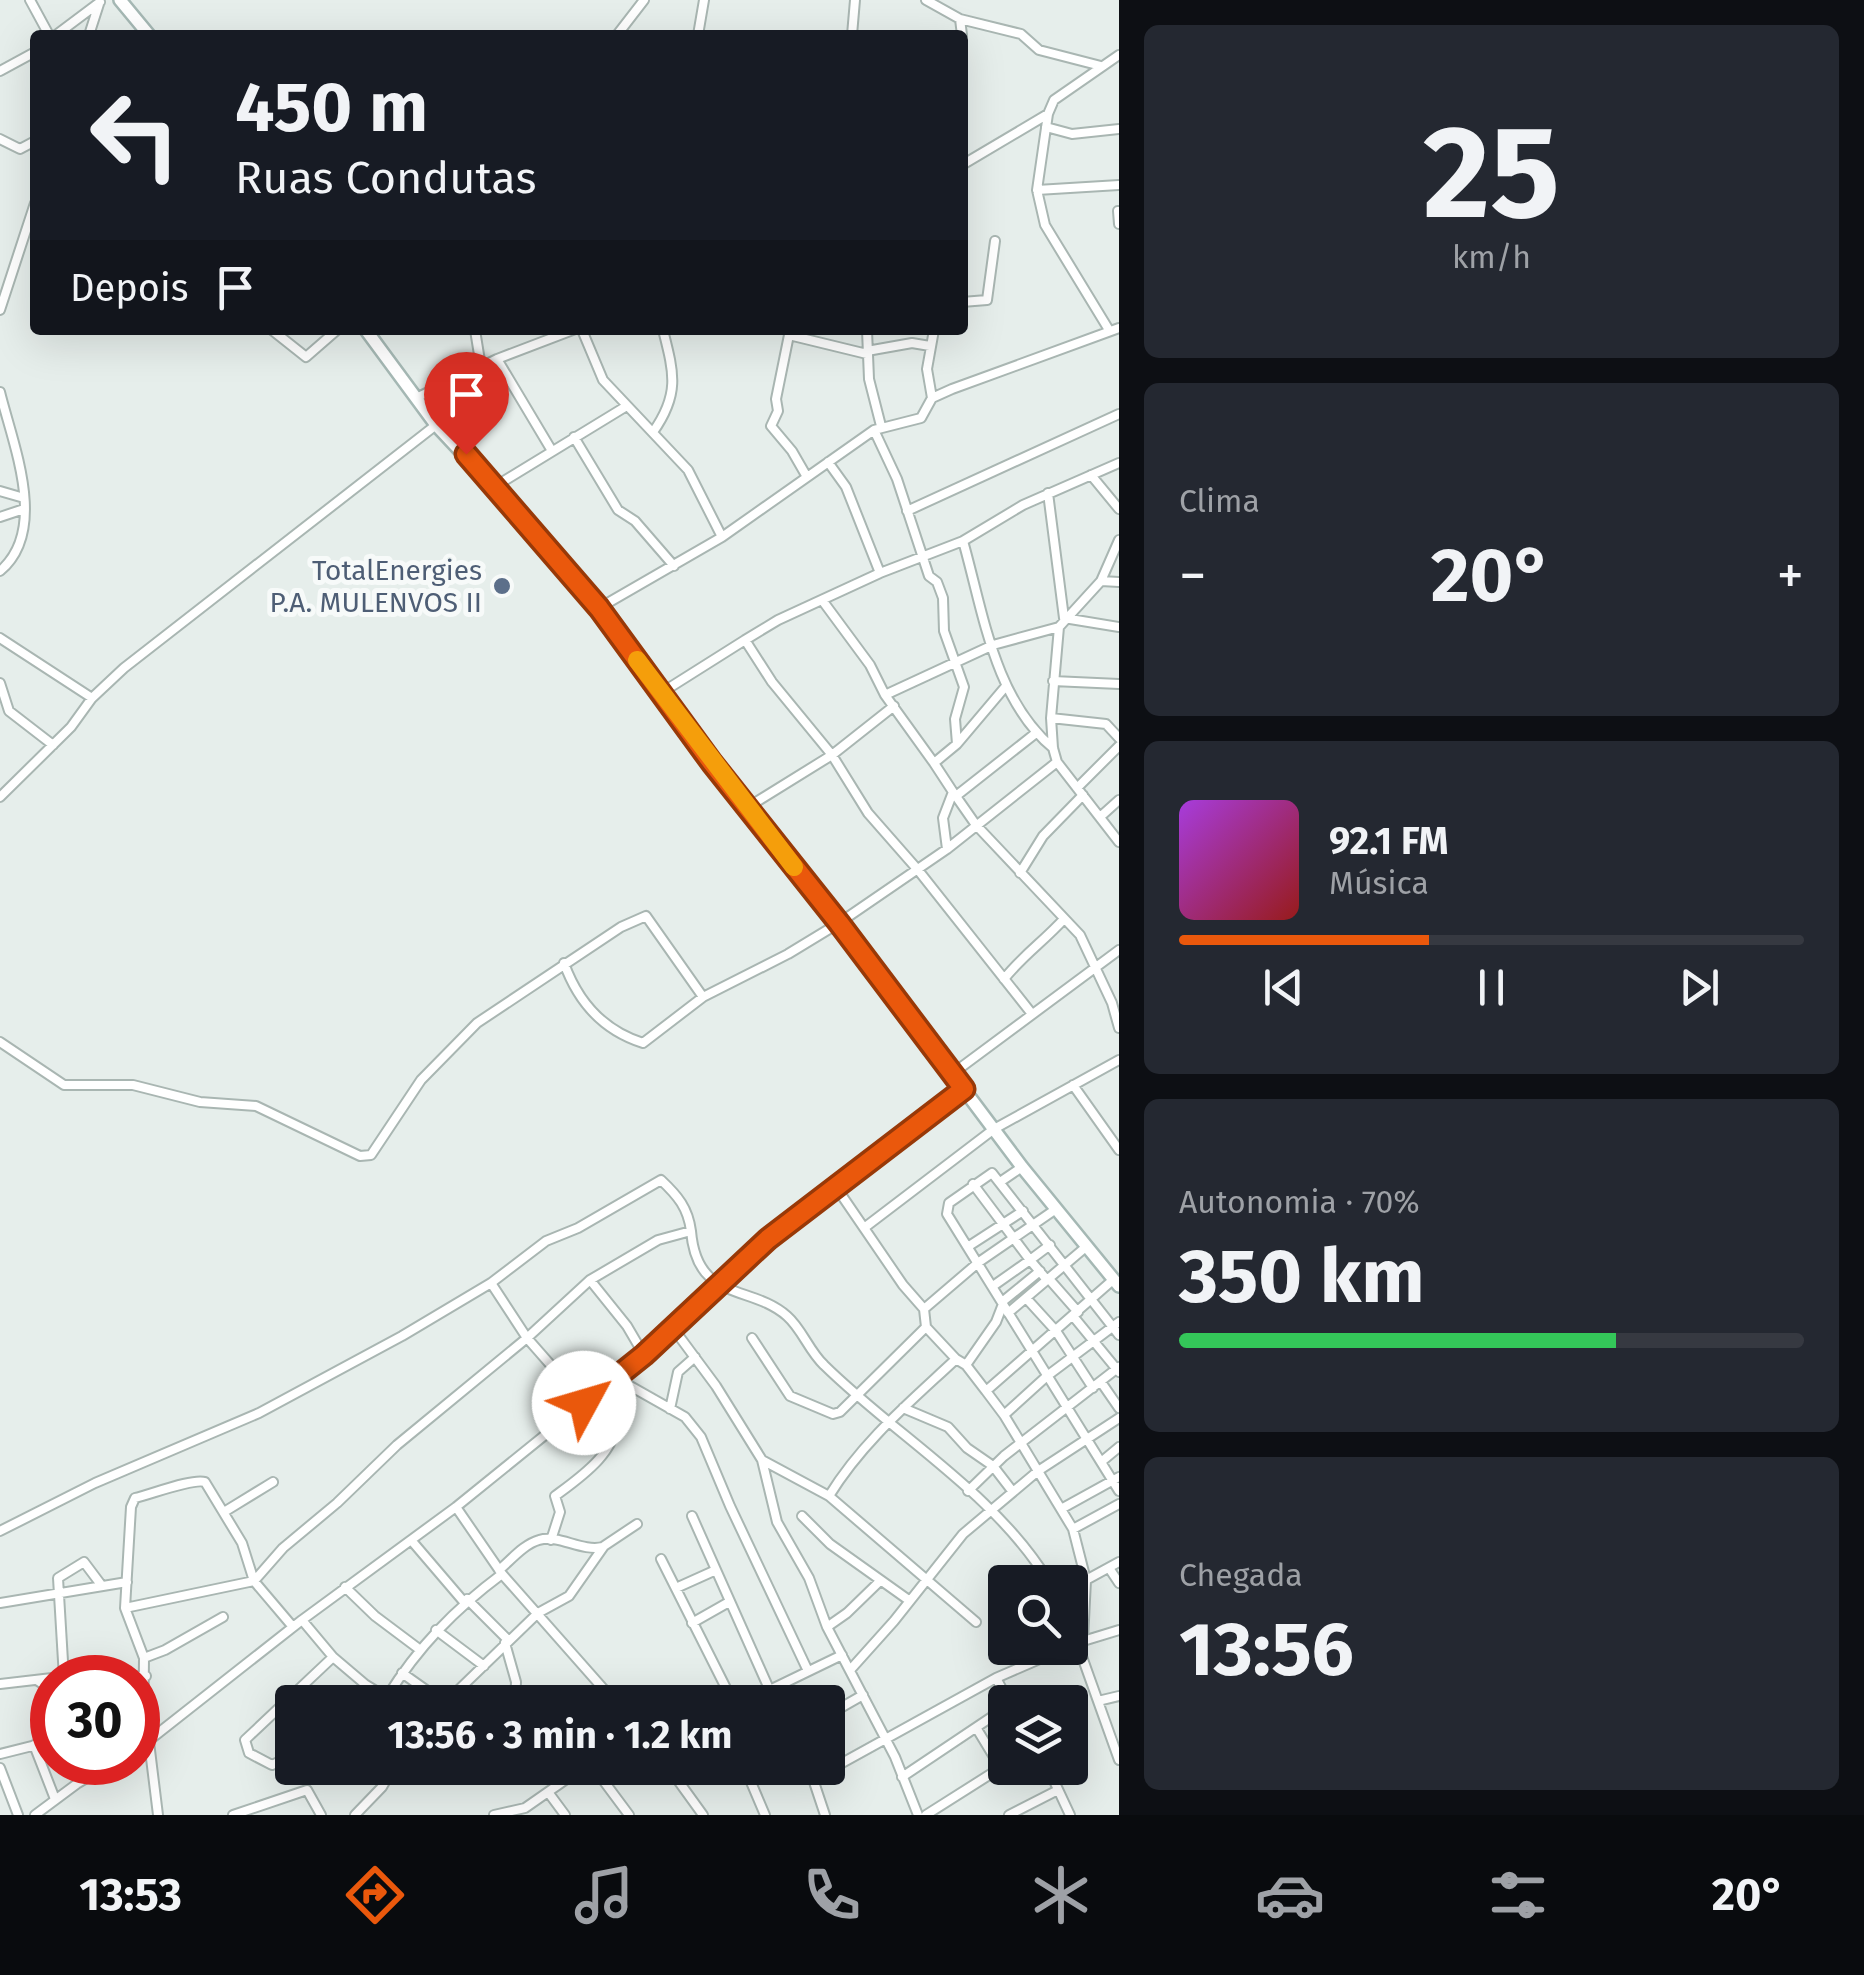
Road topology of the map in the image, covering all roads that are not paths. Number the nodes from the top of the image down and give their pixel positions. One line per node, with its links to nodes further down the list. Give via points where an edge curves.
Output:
1 (30, 0): 9 (street)
2 (120, 0): 12 (street)
3 (644, 0): 13 (street)
4 (704, 0): 14 (street)
5 (855, 0): 15 (street)
6 (926, 0): 8 (street)
7 (100, 1): 10 (street); 11 (street)
8 (960, 19): 16 (street); 21 (street, via 1013,31 1039,50)
9 (49, 30)
10 (59, 30)
11 (91, 30)
12 (145, 30)
13 (621, 30)
14 (699, 30)
15 (852, 30)
16 (961, 30)
17 (30, 55): 20 (street)
18 (1119, 55): 21 (street)
19 (0, 62): 20 (street)
20 (10, 65): 22 (street)
21 (1101, 66): 23 (street, via 1060,95)
22 (0, 71)
23 (1048, 114): 24 (street); 28 (street)
24 (1046, 127): 25 (street, via 1072,134); 30 (street)
25 (1119, 129)
26 (0, 140): 27 (street, via 20,148)
27 (30, 144)
28 (968, 161)
29 (1119, 184): 30 (street)
30 (1037, 190): 37 (street, via 1045,225)
31 (1118, 211): 33 (street)
32 (30, 218): 36 (street)
33 (1119, 224)
34 (995, 242): 35 (street, via 987,300)
35 (968, 302)
36 (0, 310)
37 (1114, 329): 55 (street)
38 (278, 335): 39 (street, via 306,357)
39 (331, 335)
40 (370, 335): 54 (street)
41 (476, 335): 52 (street)
42 (561, 335): 51 (street)
43 (584, 335): 56 (street, via 603,380)
44 (664, 335): 60 (street, via 672,396)
45 (789, 335): 66 (street, via 770,426)
46 (797, 335): 50 (street)
47 (867, 335): 50 (street)
48 (933, 335): 49 (street)
49 (930, 346): 50 (street); 55 (street)
50 (867, 352): 59 (street)
51 (496, 360): 52 (street); 62 (street)
52 (481, 367): 54 (street)
53 (0, 392): 70 (street)
54 (416, 398): 58 (street)
55 (932, 398): 59 (street, via 921,418)
56 (625, 407): 60 (street); 61 (street)
57 (1119, 414): 73 (street)
58 (436, 425): 67 (street); 99 (street)
59 (878, 428): 63 (street); 73 (street)
60 (653, 432): 75 (street, via 688,470)
61 (574, 437): 62 (street); 79 (street, via 614,504)
62 (552, 451): 67 (street)
63 (828, 462): 66 (street); 81 (street, via 846,487)
64 (1119, 463): 65 (street)
65 (1092, 475): 69 (street); 72 (street)
66 (807, 477): 75 (street)
67 (494, 486): 85 (street)
68 (0, 491): 70 (street)
69 (1048, 494): 77 (street); 86 (street)
70 (24, 498): 71 (street)
71 (24, 509): 74 (street); 80 (street, via 18,552)
72 (1119, 509)
73 (907, 511): 78 (street)
74 (0, 517)
75 (722, 537): 79 (street)
76 (1119, 540): 82 (street)
77 (963, 541): 78 (street); 90 (street)
78 (923, 556): 81 (street); 92 (street, via 943,598 944,631)
79 (674, 566): 85 (street)
80 (0, 572)
81 (880, 573): 84 (street)
82 (1101, 581): 83 (street); 86 (street)
83 (1119, 582)
84 (822, 600): 89 (street); 98 (street)
85 (599, 608): 97 (street)
86 (1062, 622): 87 (street); 90 (street); 93 (street)
87 (1119, 627)
88 (1, 639): 91 (street); 99 (street)
89 (745, 640): 97 (street); 109 (street)
90 (993, 644): 92 (street); 96 (street)
91 (0, 654)
92 (956, 663): 98 (street); 105 (street, via 964,692)
93 (1052, 681): 95 (street); 102 (street)
94 (0, 683): 101 (street)
95 (1119, 684)
96 (1006, 686): 103 (street); 105 (street)
97 (662, 693): 116 (street)
98 (885, 695): 100 (street)
99 (92, 698): 106 (street)
100 (894, 706): 109 (street); 111 (street)
101 (4, 712): 106 (street)
102 (1051, 718): 104 (street, via 1106,724); 108 (street)
103 (1036, 733): 108 (street); 113 (street)
104 (1119, 738)
105 (956, 744): 111 (street)
106 (52, 746): 114 (street)
107 (1119, 746): 112 (street)
108 (1052, 748): 110 (street)
109 (832, 755): 116 (street); 121 (street, via 868,813)
110 (1057, 762): 112 (street); 118 (street)
111 (934, 764): 113 (street)
112 (1080, 792): 117 (street); 122 (street)
113 (955, 794): 118 (street); 120 (street, via 943,818)
114 (0, 796)
115 (1119, 800): 117 (street)
116 (748, 807): 124 (street)
117 (1100, 817): 119 (street)
118 (976, 825): 120 (street); 122 (street)
119 (1119, 842)
120 (947, 850): 121 (street)
121 (918, 870): 124 (street); 128 (street)
122 (1020, 873): 123 (street)
123 (1064, 920): 127 (street); 128 (street)
124 (839, 923): 129 (street); 134 (street)
125 (1119, 950): 127 (street)
126 (564, 963): 129 (street, via 594,1014 642,1043); 129 (street, via 646,916); 132 (street, via 449,1050 367,1156 256,1106 200,1102 133,1085 64,1085)
127 (1096, 967): 130 (street); 131 (street)
128 (1004, 979): 130 (street)
129 (703, 997)
130 (1032, 1014): 134 (street)
131 (1119, 1028)
132 (0, 1042)
133 (1119, 1060): 135 (street)
134 (952, 1074): 136 (street)
135 (1073, 1085): 137 (street); 138 (street)
136 (964, 1089): 137 (street); 142 (street)
137 (994, 1129): 139 (street); 147 (street)
138 (1119, 1150)
139 (1022, 1166): 140 (street); 143 (street)
140 (1000, 1182): 141 (street, via 990,1173); 144 (street)
141 (973, 1184): 145 (street); 151 (street, via 946,1208)
142 (836, 1187): 147 (street); 161 (street)
143 (1056, 1209): 146 (street); 152 (street)
144 (1024, 1211): 145 (street); 146 (street)
145 (1005, 1224): 149 (street); 151 (street)
146 (1034, 1224): 149 (street); 150 (street)
147 (864, 1228): 166 (street)
148 (691, 1231): 157 (street, via 658,1240); 159 (street, via 681,1200 662,1180 546,1240); 161 (street, via 694,1250)
149 (1014, 1239): 153 (street); 154 (street)
150 (1050, 1245): 153 (street); 155 (street)
151 (968, 1246): 154 (street)
152 (1087, 1246): 155 (street); 160 (street)
153 (1030, 1260): 156 (street); 162 (street)
154 (979, 1262): 162 (street); 166 (street)
155 (1065, 1265): 158 (street); 164 (street)
156 (1040, 1272): 158 (street); 165 (street)
157 (590, 1280): 172 (street); 176 (street)
158 (1048, 1280): 163 (street); 167 (street)
159 (491, 1282): 172 (street); 217 (street, via 258,1413)
160 (1116, 1282): 164 (street)
161 (718, 1286): 169 (street); 186 (street, via 783,1313 824,1366)
162 (994, 1286): 165 (street)
163 (1026, 1298): 165 (street); 171 (street)
164 (1092, 1300): 167 (street); 170 (street)
165 (1005, 1306): 175 (street); 180 (street)
166 (924, 1309): 168 (street)
167 (1075, 1314): 171 (street); 174 (street)
168 (926, 1327): 179 (street); 186 (street)
169 (674, 1328): 176 (street); 178 (street)
170 (1117, 1328): 174 (street)
171 (1056, 1331): 175 (street); 177 (street)
172 (527, 1338): 187 (street); 230 (street, via 398,1446)
173 (752, 1338): 186 (street, via 796,1399 836,1413)
174 (1094, 1340): 177 (street); 181 (street)
175 (1030, 1352): 182 (street); 185 (street)
176 (644, 1355): 183 (street)
177 (1072, 1356): 182 (street); 184 (street)
178 (695, 1357): 191 (street, via 678,1372); 198 (street)
179 (956, 1359): 180 (street); 188 (street)
180 (966, 1365): 185 (street)
181 (1118, 1369): 184 (street)
182 (1047, 1376): 189 (street); 192 (street)
183 (616, 1378): 187 (street); 191 (street)
184 (1097, 1385): 189 (street); 190 (street)
185 (986, 1391): 192 (street)
186 (858, 1394): 194 (street)
187 (588, 1400): 209 (street); 219 (street, via 615,1417 616,1429 603,1453 555,1496 560,1512)
188 (902, 1408): 194 (street); 200 (street, via 944,1425)
189 (1067, 1408): 195 (street); 196 (street)
190 (1119, 1408)
191 (670, 1409): 264 (street, via 701,1437)
192 (1004, 1415): 196 (street)
193 (1119, 1418): 195 (street)
194 (887, 1421): 204 (street); 207 (street)
195 (1087, 1440): 199 (street); 201 (street)
196 (1023, 1441): 200 (street); 201 (street)
197 (1119, 1447): 199 (street)
198 (762, 1460): 207 (street); 249 (street, via 777,1522)
199 (1101, 1462): 202 (street)
200 (993, 1466): 204 (street); 206 (street)
201 (1038, 1471): 206 (street); 210 (street)
202 (1116, 1479): 205 (street); 210 (street)
203 (273, 1482): 211 (street)
204 (968, 1491): 212 (street)
205 (1119, 1491)
206 (1013, 1492): 212 (street)
207 (828, 1496): 228 (street)
208 (1119, 1504): 216 (street)
209 (456, 1508): 218 (street); 227 (street)
210 (1061, 1509): 216 (street)
211 (224, 1512): 230 (street); 232 (street, via 199,1479 136,1498)
212 (991, 1512): 223 (street); 228 (street)
213 (692, 1516): 226 (street)
214 (802, 1516): 231 (street)
215 (637, 1524): 220 (street)
216 (1074, 1528): 224 (street)
217 (0, 1532)
218 (411, 1540): 235 (street); 238 (street)
219 (550, 1540): 220 (street, via 586,1550); 227 (street, via 532,1543)
220 (604, 1546): 243 (street, via 568,1596)
221 (660, 1559): 236 (street)
222 (1119, 1562): 225 (street)
223 (1038, 1565)
224 (1083, 1565)
225 (1109, 1568): 229 (street); 233 (street)
226 (716, 1570): 236 (street); 240 (street)
227 (500, 1572): 238 (street); 243 (street)
228 (927, 1577): 239 (street); 246 (street)
229 (1088, 1579)
230 (254, 1581): 242 (street); 248 (street)
231 (880, 1581): 239 (street); 249 (street)
232 (127, 1582): 234 (street); 242 (street)
233 (1119, 1583)
234 (102, 1586): 237 (street); 237 (street, via 84,1562 59,1576)
235 (346, 1588): 245 (street); 254 (street)
236 (676, 1588): 247 (street)
237 (60, 1592): 241 (street); 255 (street)
238 (466, 1601): 250 (street); 253 (street)
239 (910, 1601): 263 (street)
240 (730, 1602): 247 (street); 277 (street)
241 (0, 1603)
242 (125, 1608): 256 (street)
243 (538, 1613): 253 (street); 275 (street)
244 (222, 1617): 257 (street)
245 (302, 1620): 248 (street); 259 (street)
246 (976, 1622)
247 (692, 1623): 276 (street)
248 (293, 1627): 287 (street)
249 (827, 1627): 258 (street)
250 (436, 1630): 254 (street); 262 (street)
251 (1119, 1630): 252 (street)
252 (1088, 1640)
253 (506, 1642): 262 (street); 274 (street)
254 (419, 1649): 265 (street)
255 (59, 1655)
256 (143, 1655)
257 (152, 1655)
258 (842, 1656): 263 (street); 264 (street)
259 (334, 1657): 269 (street); 270 (street)
260 (1026, 1665): 266 (street)
261 (1083, 1665): 282 (street)
262 (484, 1666): 273 (street)
263 (851, 1668): 280 (street)
264 (808, 1671): 278 (street)
265 (402, 1672): 271 (street); 272 (street)
266 (996, 1678): 279 (street); 288 (street)
267 (30, 1682): 268 (street)
268 (0, 1684)
269 (304, 1685)
270 (366, 1685)
271 (397, 1685)
272 (421, 1685)
273 (463, 1685)
274 (516, 1685)
275 (600, 1685)
276 (724, 1685)
277 (770, 1685)
278 (781, 1685)
279 (999, 1685)
280 (862, 1696): 283 (street); 288 (street)
281 (1119, 1696): 282 (street)
282 (1098, 1702): 291 (street)
283 (845, 1706)
284 (275, 1711): 293 (street, via 244,1740 249,1753)
285 (988, 1720): 286 (street)
286 (977, 1729): 295 (street); 322 (street, via 998,1770)
287 (160, 1733)
288 (886, 1739): 292 (street); 295 (street)
289 (30, 1746): 290 (street)
290 (0, 1754)
291 (1119, 1760)
292 (845, 1761)
293 (275, 1764)
294 (0, 1768): 310 (street)
295 (902, 1777): 321 (street)
296 (50, 1785): 308 (street)
297 (75, 1785): 308 (street)
298 (151, 1785): 312 (street)
299 (383, 1785): 315 (street)
300 (558, 1785): 307 (street)
301 (606, 1785): 309 (street)
302 (681, 1785): 318 (street)
303 (752, 1785): 319 (street)
304 (815, 1785): 320 (street)
305 (1056, 1785): 306 (street)
306 (1058, 1790): 323 (street); 324 (street)
307 (548, 1792): 316 (street, via 521,1810); 317 (street)
308 (56, 1799): 311 (street)
309 (627, 1814)
310 (18, 1815)
311 (35, 1815)
312 (158, 1815)
313 (233, 1815): 314 (street, via 307,1790)
314 (321, 1815)
315 (355, 1815)
316 (494, 1815)
317 (565, 1815)
318 (703, 1815)
319 (765, 1815)
320 (825, 1815)
321 (918, 1815)
322 (926, 1815)
323 (1009, 1815)
324 (1070, 1815)

